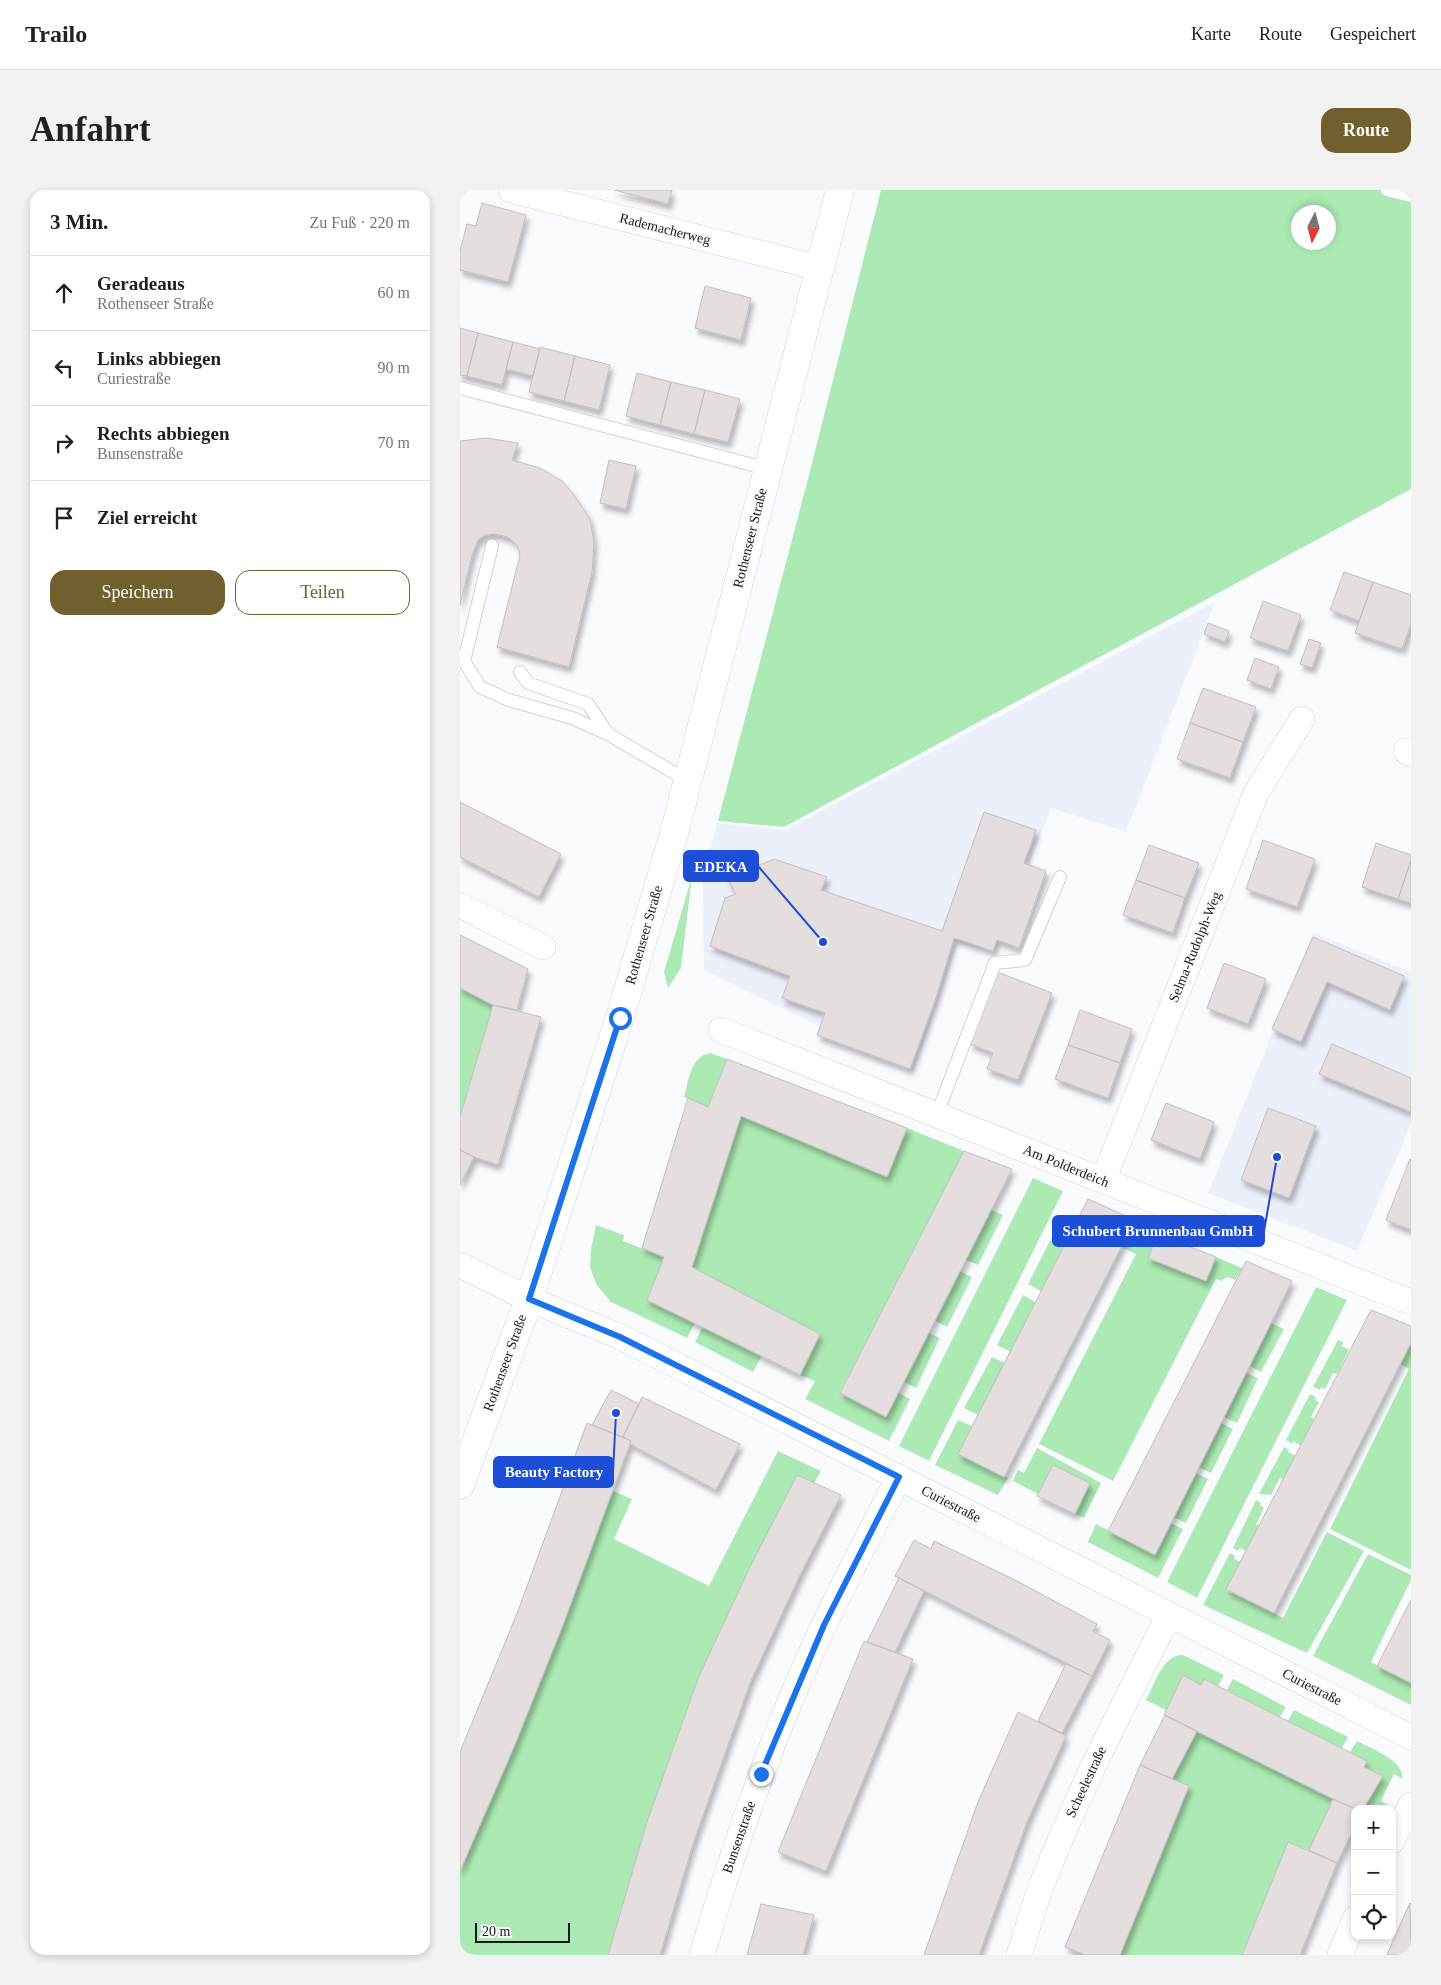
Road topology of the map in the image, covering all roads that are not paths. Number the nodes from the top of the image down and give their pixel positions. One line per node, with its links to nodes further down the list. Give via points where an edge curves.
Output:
1 (511, 190): 5 (street, Rademacherweg)
2 (840, 190): 5 (street, Rothenseer Straße)
3 (1387, 190): 4 (lane)
4 (1411, 196)
5 (820, 268): 7 (street, Rothenseer Straße)
6 (460, 388): 7 (lane, Rothenseer Straße)
7 (768, 469): 12 (street, Rothenseer Straße)
8 (492, 546): 11 (lane, via 464,661 480,687 509,700 572,718)
9 (520, 672): 11 (lane, via 528,684 588,704)
10 (1302, 719): 18 (street, Selma-Rudolph-Weg, via 1256,793)
11 (608, 734): 12 (lane)
12 (688, 781): 20 (street, Rothenseer Straße, via 620,1018)
13 (1060, 877): 17 (lane, via 1025,960 995,963)
14 (460, 905): 15 (street)
15 (543, 946)
16 (721, 1030): 17 (street, Am Polderdeich)
17 (937, 1114): 18 (street, Am Polderdeich)
18 (1102, 1181): 21 (street, Am Polderdeich)
19 (460, 1265): 20 (street, Curiestraße)
20 (529, 1299): 22 (street, Curiestraße, via 620,1337); 23 (street, Rothenseer Straße)
21 (1411, 1302)
22 (899, 1477): 24 (street, Curiestraße); 29 (street, Bunsenstraße, via 827,1617 789,1704 738,1837)
23 (460, 1485)
24 (1169, 1615): 25 (street, Curiestraße); 30 (street, Scheelestraße, via 1068,1821 1043,1881)
25 (1411, 1737)
26 (1411, 1805): 27 (street)
27 (1396, 1833)
28 (1351, 1929): 31 (street)
29 (702, 1955)
30 (1019, 1955)
31 (1340, 1955)

